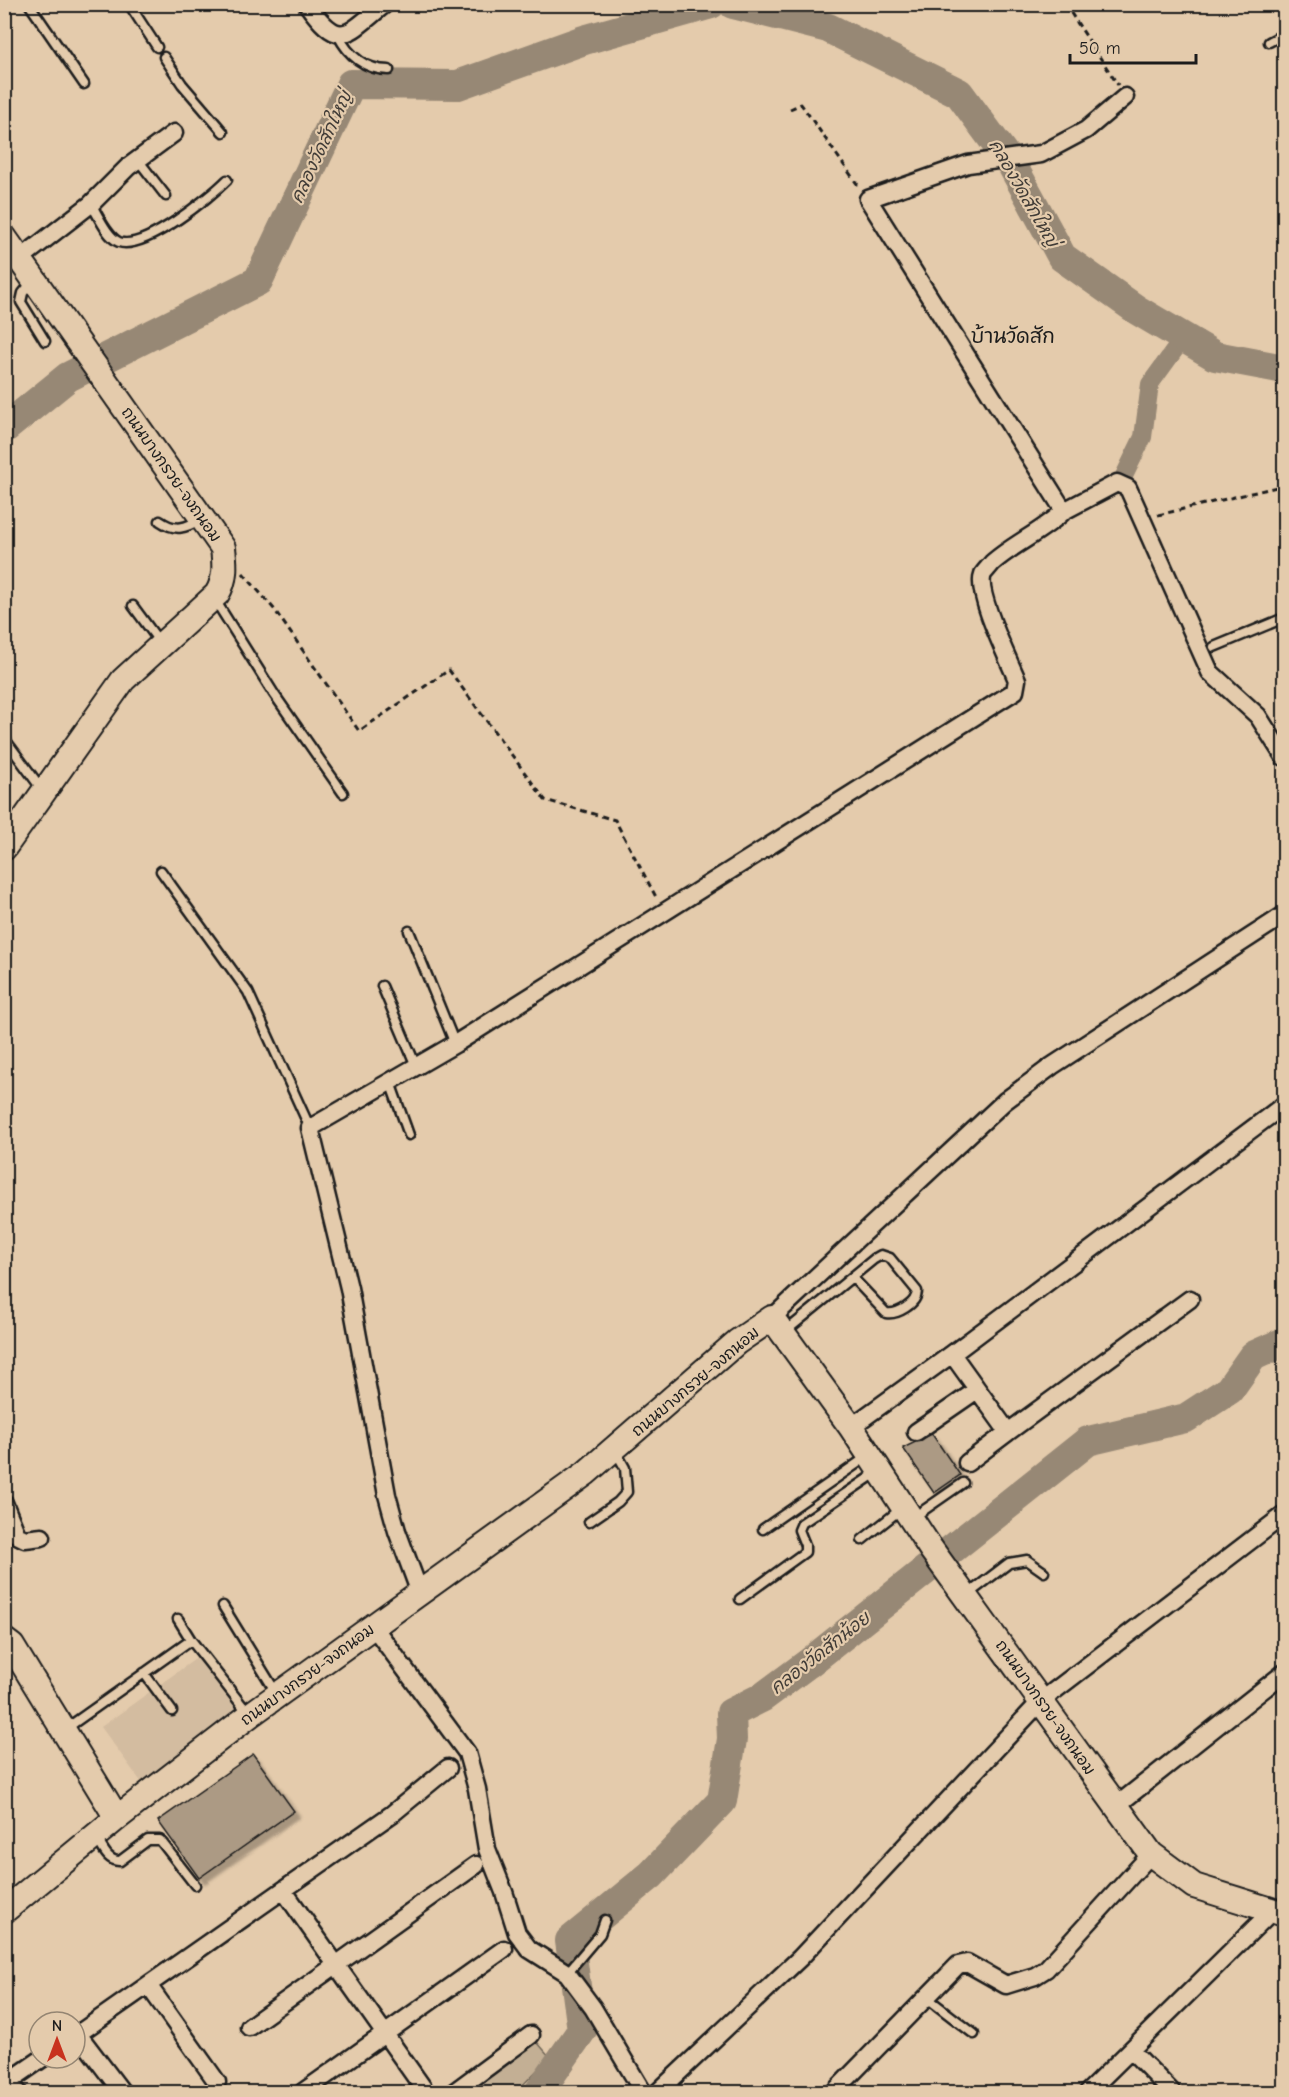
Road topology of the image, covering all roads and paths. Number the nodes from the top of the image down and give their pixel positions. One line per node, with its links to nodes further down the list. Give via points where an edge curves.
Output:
1 (29, 4): 12 (lane)
2 (129, 4): 9 (lane)
3 (307, 4): 6 (street, via 323,27)
4 (385, 4): 6 (street, via 348,33)
5 (1065, 4): 13 (path)
6 (338, 34): 11 (lane, via 344,48 366,66)
7 (1284, 34): 8 (lane)
8 (1269, 42)
9 (157, 47)
10 (164, 57): 15 (lane)
11 (389, 70)
12 (84, 84)
13 (1125, 97): 20 (street, via 1086,130 1041,154 942,171)
14 (790, 109): 20 (path, via 801,104)
15 (223, 132)
16 (174, 134): 17 (street)
17 (138, 160): 19 (lane); 21 (street)
18 (227, 180): 21 (lane, via 181,219 125,243 114,239)
19 (166, 196)
20 (868, 199): 27 (street)
21 (91, 204): 23 (street)
22 (5, 237): 23 (street, ถนนบางกรวย-จงถนอม)
23 (20, 259): 24 (street, ถนนบางกรวย-จงถนอม)
24 (34, 279): 25 (lane, via 21,302); 28 (street, ถนนบางกรวย-จงถนอม)
25 (45, 341)
26 (1284, 488): 30 (path)
27 (1064, 511): 30 (street, via 1117,483 1128,488); 43 (street, via 1046,528 992,563 983,574 986,604 1017,680 1015,691)
28 (202, 518): 29 (lane, via 182,528); 31 (street, ถนนบางกรวย-จงถนอม)
29 (160, 521)
30 (1143, 521): 38 (street, via 1210,672 1258,716)
31 (223, 548): 32 (street, ถนนบางกรวย-จงถนอม, via 224,577); 43 (path, via 274,609 358,731 449,670 545,800 615,820)
32 (213, 598): 35 (street, ถนนบางกรวย-จงถนอม); 40 (lane)
33 (133, 606): 35 (lane)
34 (1284, 618): 36 (lane)
35 (161, 644): 39 (street, ถนนบางกรวย-จงถนอม, via 110,696)
36 (1214, 647)
37 (4, 738): 39 (lane)
38 (1284, 757)
39 (44, 791): 41 (street, ถนนบางกรวย-จงถนอม)
40 (343, 793)
41 (4, 848)
42 (161, 871): 51 (lane, via 248,992)
43 (664, 913): 47 (street)
44 (1284, 915): 55 (street, via 1052,1066 1005,1101)
45 (409, 931): 47 (lane)
46 (382, 986): 48 (lane)
47 (455, 1044): 48 (street)
48 (416, 1066): 49 (street)
49 (390, 1082): 51 (street); 52 (lane)
50 (1284, 1105): 56 (street)
51 (310, 1128): 73 (street, via 352,1299 387,1495)
52 (409, 1135)
53 (852, 1277): 53 (lane, via 880,1255 890,1258 917,1297 892,1314 886,1313); 55 (lane)
54 (1190, 1299): 60 (street)
55 (778, 1325): 58 (street, ถนนบางกรวย-จงถนอม); 61 (street, ถนนบางกรวย-จงถนอม, via 737,1342)
56 (952, 1354): 57 (street); 58 (street)
57 (977, 1390): 59 (street); 60 (street)
58 (851, 1426): 62 (street, ถนนบางกรวย-จงถนอม)
59 (916, 1432)
60 (1008, 1432): 63 (street)
61 (615, 1450): 68 (lane, via 625,1468 627,1492); 73 (street, ถนนบางกรวย-จงถนอม)
62 (874, 1463): 66 (street, ถนนบางกรวย-จงถนอม); 69 (lane); 75 (lane, via 802,1523 798,1530 805,1552)
63 (967, 1463)
64 (963, 1483): 66 (lane)
65 (4, 1503): 70 (street, via 17,1535 25,1539)
66 (908, 1513): 71 (lane); 74 (street, ถนนบางกรวย-จงถนอม)
67 (1284, 1515): 84 (street)
68 (589, 1522)
69 (763, 1529)
70 (42, 1537)
71 (861, 1540)
72 (1044, 1572): 74 (lane, via 1027,1560 1009,1563)
73 (420, 1593): 78 (street, ถนนบางกรวย-จงถนอม)
74 (967, 1596): 84 (street, ถนนบางกรวย-จงถนอม)
75 (740, 1599)
76 (223, 1606): 83 (lane)
77 (178, 1619): 80 (lane)
78 (373, 1626): 83 (street, ถนนบางกรวย-จงถนอม); 101 (street, via 467,1753 487,1849 517,1933 529,1949)
79 (4, 1640): 87 (street, via 12,1646)
80 (191, 1640): 81 (lane); 86 (lane)
81 (144, 1673): 85 (lane); 87 (lane)
82 (1284, 1673): 89 (street)
83 (277, 1695): 86 (street, ถนนบางกรวย-จงถนอม)
84 (1041, 1701): 89 (street, ถนนบางกรวย-จงถนอม); 119 (street, via 792,1966)
85 (172, 1710)
86 (250, 1715): 90 (street, ถนนบางกรวย-จงถนอม)
87 (64, 1731): 90 (street)
88 (448, 1768): 95 (street, via 392,1814)
89 (1116, 1806): 92 (street, ถนนบางกรวย-จงถนอม)
90 (117, 1818): 91 (street, ถนนบางกรวย-จงถนอม)
91 (96, 1836): 94 (lane, via 115,1862 148,1840 160,1840); 96 (street, ถนนบางกรวย-จงถนอม)
92 (1151, 1854): 97 (street, ถนนบางกรวย-จงถนอม, via 1194,1886); 103 (street, via 1046,1969 1035,1976 1006,1985 967,1963 958,1965)
93 (476, 1865): 100 (street)
94 (195, 1885)
95 (284, 1891): 100 (street); 102 (street)
96 (4, 1911)
97 (1279, 1912): 110 (street)
98 (605, 1920): 101 (lane, via 596,1939)
99 (504, 1949): 107 (street)
100 (336, 1966): 105 (street); 107 (street)
101 (567, 1973): 114 (street, via 593,2008)
102 (148, 1984): 104 (street); 112 (street)
103 (926, 1997): 106 (lane); 120 (street)
104 (87, 2027)
105 (249, 2027)
106 (975, 2034)
107 (384, 2035): 116 (street); 117 (street)
108 (531, 2035): 118 (street)
109 (87, 2049): 115 (street)
110 (1131, 2050): 121 (street); 122 (street)
111 (31, 2070): 113 (street)
112 (217, 2082)
113 (14, 2086)
114 (637, 2091)
115 (122, 2092)
116 (303, 2092)
117 (426, 2092)
118 (454, 2092)
119 (658, 2092)
120 (834, 2092)
121 (1088, 2092)
122 (1172, 2092)

